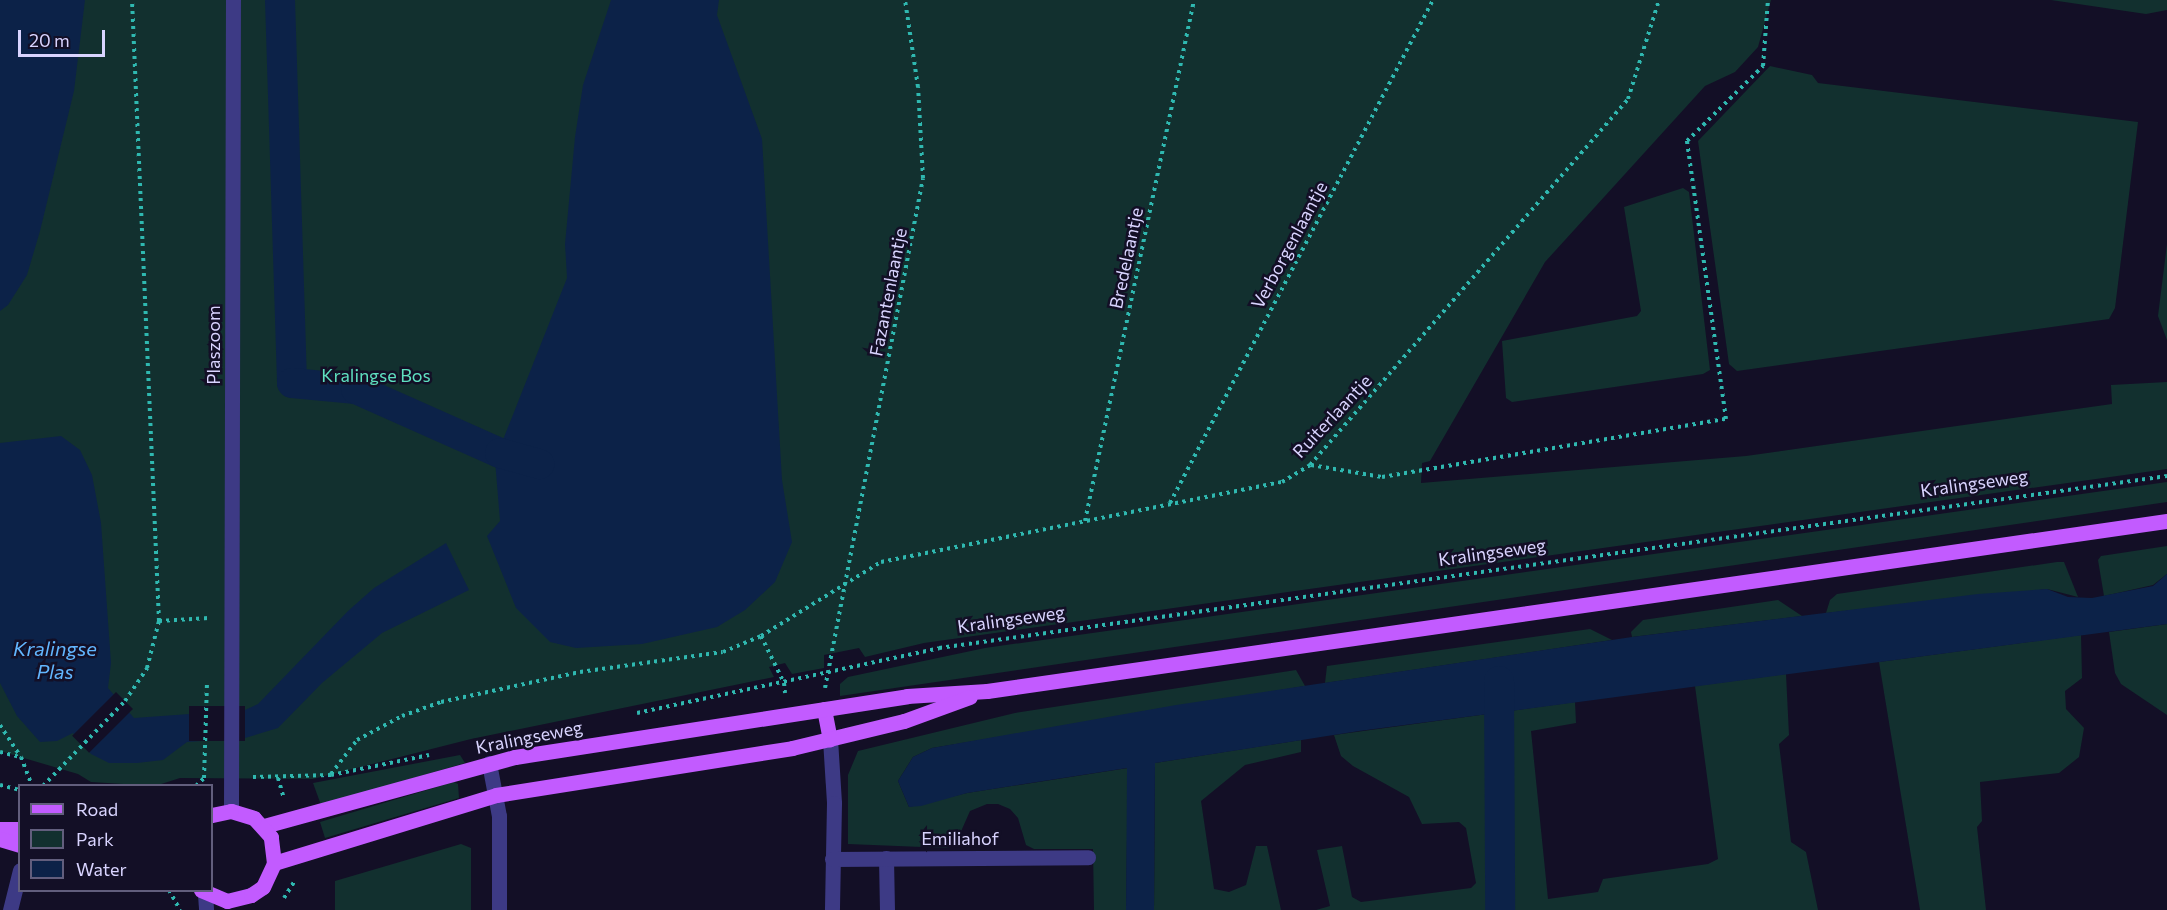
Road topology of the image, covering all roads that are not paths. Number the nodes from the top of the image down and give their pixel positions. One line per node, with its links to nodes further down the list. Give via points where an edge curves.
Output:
1 (233, 0): 8 (street, Plaszoom)
2 (2167, 521): 3 (main road, Kralingseweg)
3 (987, 691): 4 (main road, Kralingseweg, via 907,696); 5 (main road, Kralingseweg, via 904,721)
4 (824, 709): 5 (main road); 6 (main road, Kralingseweg)
5 (830, 739): 7 (main road, Kralingseweg); 17 (street)
6 (489, 762): 7 (street); 10 (main road, Kralingseweg)
7 (496, 795): 18 (main road, Kralingseweg); 24 (street)
8 (231, 811): 9 (main road); 10 (main road, via 254,818)
9 (213, 815)
10 (264, 826): 18 (main road, via 271,837)
11 (0, 829): 12 (main road)
12 (18, 829)
13 (0, 838): 14 (main road)
14 (18, 844)
15 (1088, 857): 16 (street, Emiliahof)
16 (886, 858): 17 (street, Emiliahof); 26 (street)
17 (832, 859): 25 (street)
18 (274, 863): 21 (main road, via 263,887)
19 (18, 878): 22 (street)
20 (203, 892): 21 (main road); 23 (street)
21 (238, 905)
22 (10, 910)
23 (206, 910)
24 (499, 910)
25 (832, 910)
26 (887, 910)

